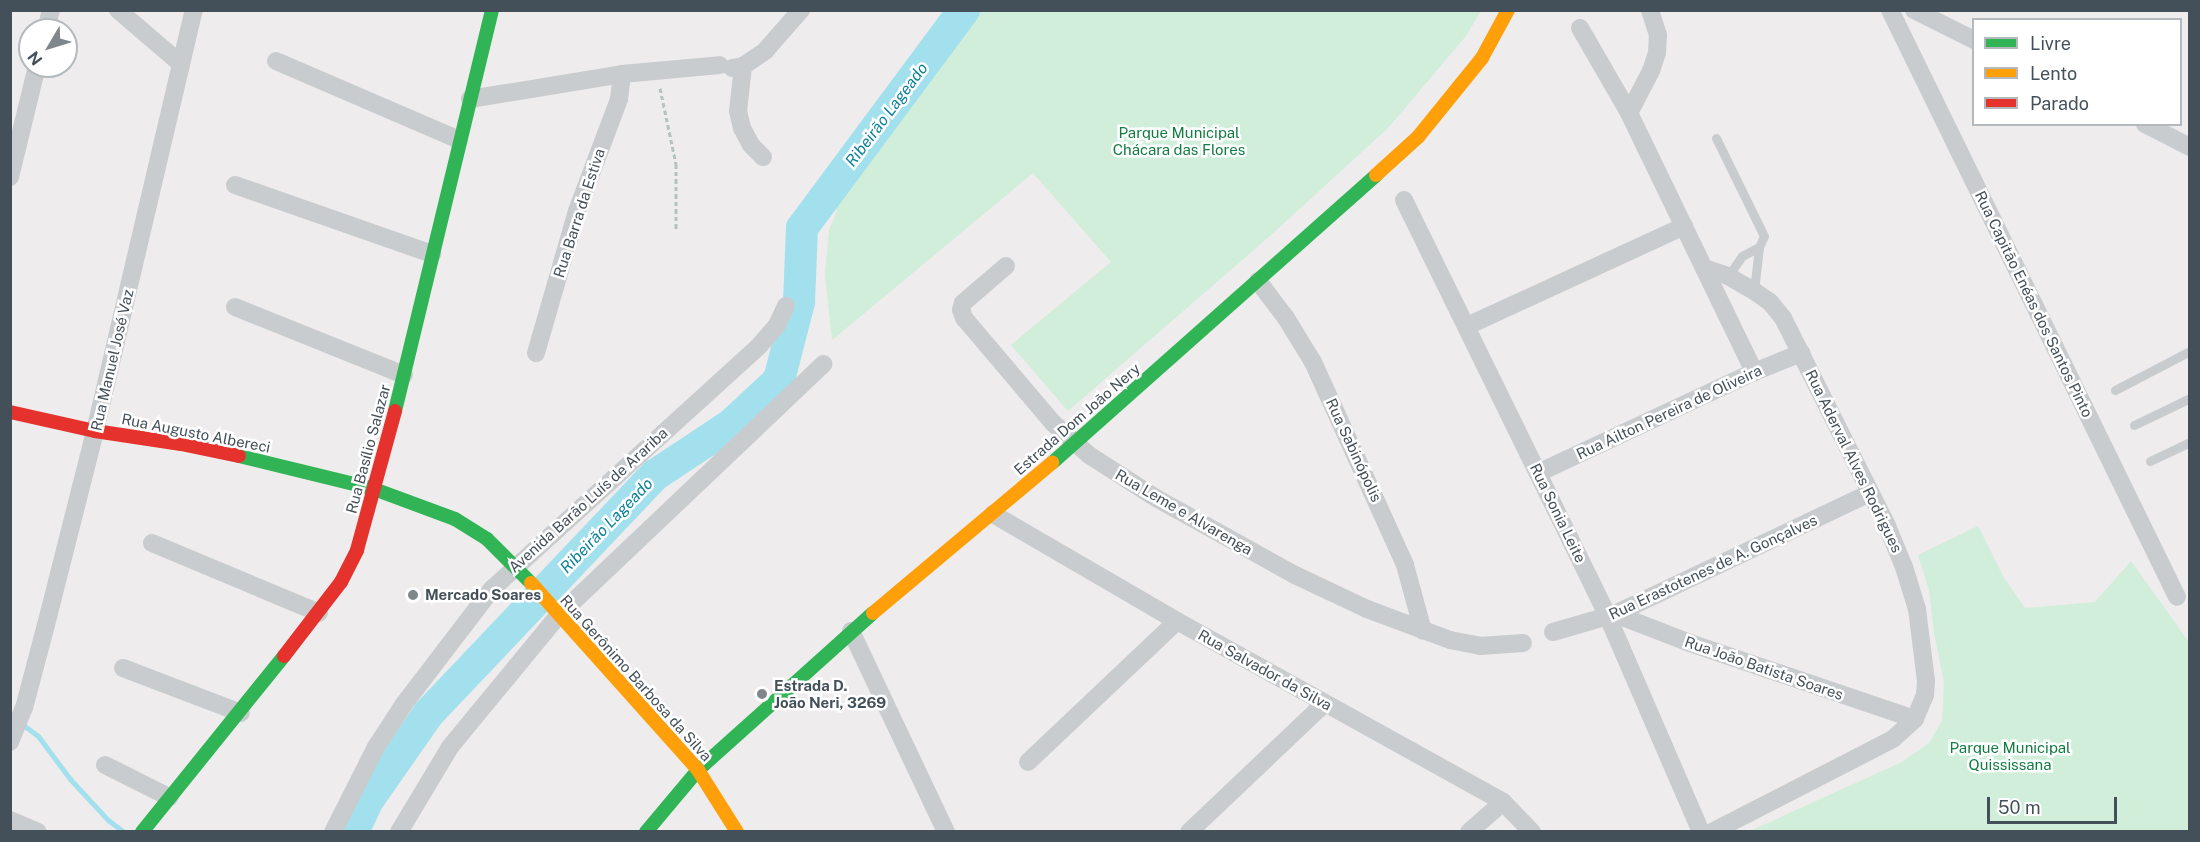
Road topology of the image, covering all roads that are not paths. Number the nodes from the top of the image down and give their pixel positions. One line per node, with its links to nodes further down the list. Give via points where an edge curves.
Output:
1 (118, 10): 12 (street)
2 (194, 10): 12 (street, Rua Manuel José Vaz)
3 (801, 10): 13 (street, via 778,39)
4 (1508, 10): 32 (street, Estrada Dom João Nery, via 1482,58 1418,137)
5 (1650, 10): 17 (street, via 1658,35 1657,53)
6 (1890, 10): 57 (street, Rua Capitão Enéas dos Santos Pinto)
7 (1914, 10): 10 (street)
8 (487, 12): 16 (street, Rua Basílio Salazar)
9 (1580, 28): 17 (street)
10 (1972, 39)
11 (276, 61): 20 (street)
12 (181, 64): 47 (street, Rua Manuel José Vaz)
13 (731, 67): 14 (street); 22 (street, via 742,128)
14 (622, 74): 16 (street); 38 (street, Rua Barra da Estiva, via 619,99 577,211)
15 (34, 78): 23 (street)
16 (470, 99): 20 (street, Rua Basílio Salazar)
17 (1629, 113): 26 (street)
18 (2149, 126): 21 (street)
19 (1716, 138): 27 (lane, via 1764,236)
20 (459, 140): 28 (street, Rua Basílio Salazar)
21 (2190, 147)
22 (763, 157)
23 (10, 177)
24 (235, 185): 28 (street)
25 (1404, 200): 36 (street, Rua Sonia Leite)
26 (1684, 226): 30 (street); 36 (street)
27 (1759, 247): 31 (lane, via 1742,256); 33 (lane)
28 (432, 254): 42 (street, Rua Basílio Salazar)
29 (1006, 266): 49 (street, Rua Leme e Alvarenga, via 963,303 964,318)
30 (1704, 268): 31 (street, Rua Aderval Alves Rodrigues); 41 (street)
31 (1728, 276): 33 (street, Rua Aderval Alves Rodrigues)
32 (1258, 281): 49 (street, Estrada Dom João Nery); 62 (street, Rua Sabinópolis, via 1286,318 1318,372 1405,565)
33 (1754, 291): 39 (street, Rua Aderval Alves Rodrigues, via 1783,318)
34 (786, 306): 56 (street, Avenida Barão Luís de Arariba, via 777,325 759,346)
35 (235, 307): 42 (street)
36 (1467, 326): 51 (street, Rua Sonia Leite)
37 (2190, 351): 43 (lane)
38 (536, 353)
39 (1801, 353): 41 (street, Rua Ailton Pereira de Oliveira); 53 (street, Rua Aderval Alves Rodrigues)
40 (824, 364): 58 (street)
41 (1754, 372): 51 (street, Rua Ailton Pereira de Oliveira)
42 (404, 375): 52 (street, Rua Basílio Salazar)
43 (2115, 390)
44 (2190, 398): 46 (lane)
45 (10, 412): 47 (street, Rua Augusto Albereci)
46 (2134, 424)
47 (95, 431): 52 (street, Rua Augusto Albereci, via 181,444); 70 (street, Rua Manuel José Vaz, via 24,708)
48 (2190, 442): 50 (lane)
49 (1074, 444): 54 (street, Estrada Dom João Nery); 62 (street, Rua Leme e Alvarenga, via 1156,498 1294,575)
50 (2150, 461)
51 (1538, 473): 60 (street, Rua Sonia Leite)
52 (374, 489): 56 (street, Rua Gerônimo Barbosa da Silva, via 455,519 487,539); 59 (street, Rua Basílio Salazar, via 357,550)
53 (1870, 493): 60 (street, Rua Erastotenes de A. Gonçalves); 69 (street, Rua Aderval Alves Rodrigues, via 1896,546 1917,609 1926,681)
54 (993, 514): 61 (street, Rua Salvador da Silva); 63 (street, Estrada Dom João Nery)
55 (152, 543): 59 (street)
56 (520, 571): 58 (street, Rua Gerônimo Barbosa da Silva); 79 (street, Avenida Barão Luís de Arariba, via 485,597 404,704 376,747)
57 (2177, 597)
58 (553, 610): 73 (street, Rua Gerônimo Barbosa da Silva); 80 (street, via 450,747)
59 (320, 613): 68 (street, Rua Basílio Salazar)
60 (1611, 615): 64 (street, Rua Erastotenes de A. Gonçalves); 69 (street, Rua João Batista Soares); 87 (street, Rua Sonia Leite)
61 (1177, 621): 67 (street, Rua Salvador da Silva); 71 (street)
62 (1423, 631): 65 (street, Rua Leme e Alvarenga, via 1480,646)
63 (851, 632): 73 (street, Estrada Dom João Nery); 83 (street)
64 (1553, 632)
65 (1523, 643)
66 (123, 668): 68 (street)
67 (1324, 703): 74 (street, Rua Salvador da Silva); 84 (street)
68 (241, 713): 75 (street, Rua Basílio Salazar)
69 (1915, 719): 88 (street, Rua Aderval Alves Rodrigues, via 1877,749)
70 (11, 741)
71 (1028, 762)
72 (105, 765): 75 (street)
73 (698, 770): 81 (street, Estrada Dom João Nery); 82 (street, Rua Gerônimo Barbosa da Silva)
74 (1503, 802): 85 (street); 86 (street, Rua Salvador da Silva)
75 (164, 803): 78 (street, Rua Basílio Salazar)
76 (10, 820): 77 (street)
77 (38, 831)
78 (142, 831)
79 (333, 831)
80 (399, 831)
81 (646, 831)
82 (737, 831)
83 (946, 831)
84 (1189, 831)
85 (1469, 831)
86 (1532, 831)
87 (1701, 831)
88 (1712, 831)

